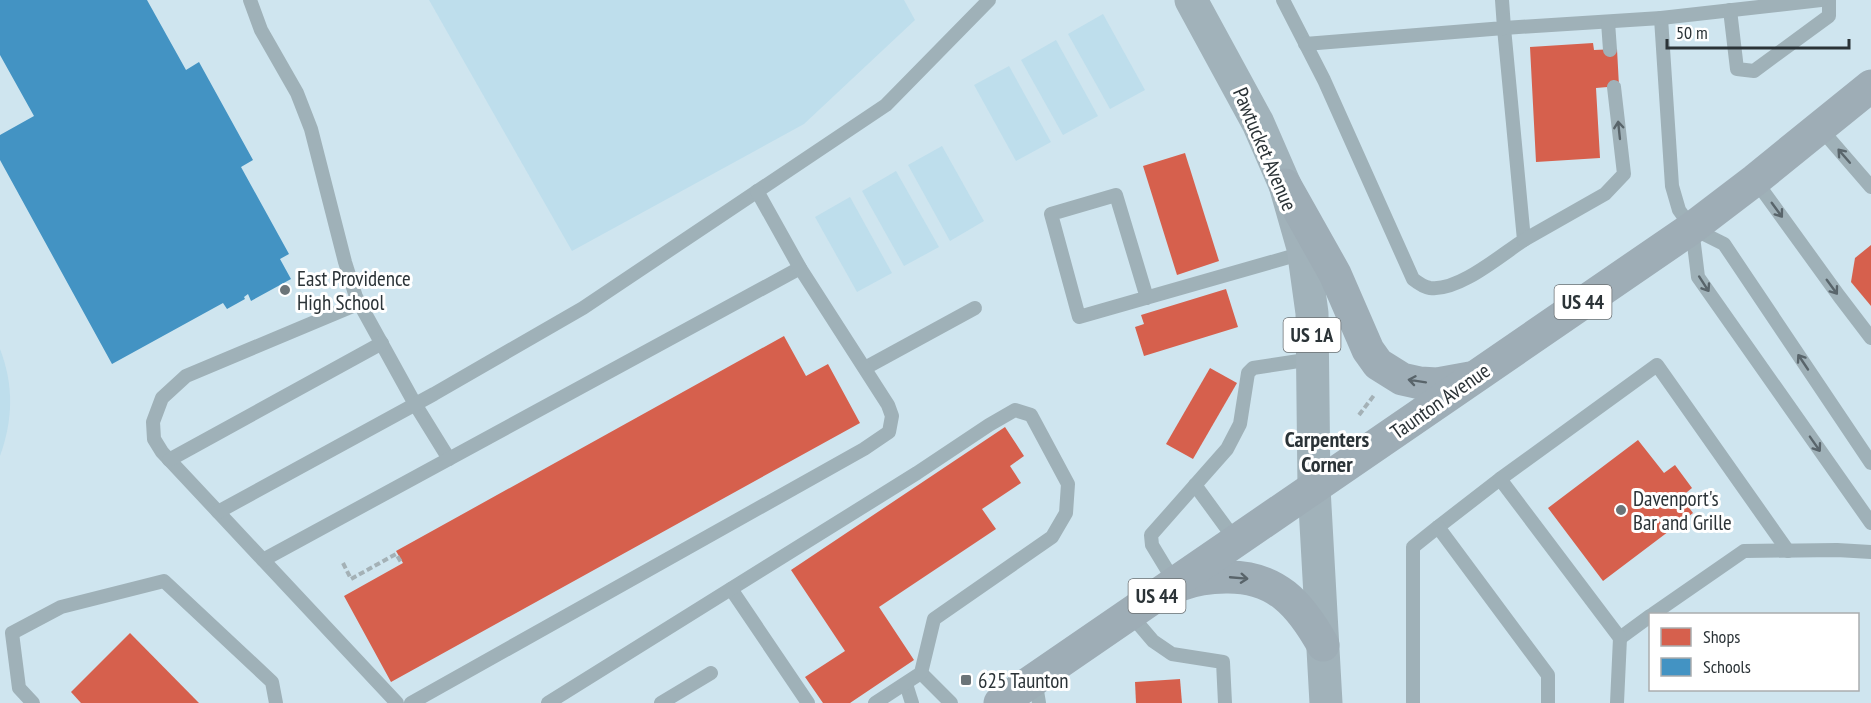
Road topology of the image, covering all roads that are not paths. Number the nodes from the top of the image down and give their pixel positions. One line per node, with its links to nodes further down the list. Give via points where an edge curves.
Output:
1 (250, 0): 26 (lane, via 311,129 345,262)
2 (989, 0): 20 (lane, via 886,105)
3 (1191, 0): 18 (main road, Pawtucket Avenue / US 1A, via 1258,123)
4 (1283, 0): 12 (lane)
5 (1502, 0): 11 (lane)
6 (1821, 0): 8 (lane)
7 (1829, 0): 8 (lane, via 1829,16 1754,71 1737,69)
8 (1730, 10): 9 (lane)
9 (1661, 18): 10 (lane); 21 (lane, via 1672,186 1679,210)
10 (1608, 22): 11 (lane); 13 (lane)
11 (1504, 28): 12 (lane); 22 (lane)
12 (1305, 44): 22 (lane, via 1413,279 1430,288 1450,286)
13 (1610, 50)
14 (1614, 87): 22 (lane, one-way to 14, via 1605,194 1624,174)
15 (1870, 90): 16 (highway, Taunton Avenue / US 44)
16 (1820, 128): 17 (highway, Taunton Avenue / US 44); 19 (lane, one-way to 16)
17 (1755, 180): 21 (highway, Taunton Avenue / US 44); 28 (lane, one-way to 28)
18 (1285, 185): 23 (main road, Pawtucket Avenue / US 1A); 32 (highway, one-way to 18, via 1420,383 1402,379 1378,364 1335,274)
19 (1871, 187)
20 (757, 191): 24 (lane); 33 (lane, via 583,309)
21 (1692, 228): 32 (highway, Taunton Avenue / US 44); 36 (lane, one-way to 21, via 1724,244); 41 (lane, one-way to 41, via 1698,277)
22 (1524, 240)
23 (1303, 253): 25 (lane); 30 (main road, Pawtucket Avenue / US 1A, via 1312,313)
24 (800, 268): 31 (lane); 34 (lane)
25 (1147, 298): 25 (lane, via 1079,316 1051,214 1116,195)
26 (360, 303): 29 (lane); 35 (lane, via 186,376 162,398 153,422 154,439)
27 (975, 308): 31 (lane)
28 (1871, 338)
29 (382, 343): 33 (lane); 35 (lane)
30 (1312, 359): 38 (lane, via 1253,368 1248,373 1240,424 1227,449); 39 (main road, Pawtucket Avenue / US 1A)
31 (865, 368): 62 (lane, via 888,405 892,416 889,432)
32 (1475, 377): 39 (highway, Taunton Avenue / US 44)
33 (416, 404): 34 (lane); 40 (lane)
34 (449, 459): 46 (lane)
35 (170, 460): 40 (lane)
36 (1871, 463)
37 (1500, 479): 42 (lane); 44 (lane, via 1657,365); 53 (lane)
38 (1195, 485): 43 (lane); 47 (lane, via 1151,535)
39 (1314, 488): 43 (highway, Taunton Avenue / US 44); 54 (main road, Pawtucket Avenue / US 1A)
40 (218, 512): 46 (lane)
41 (1871, 523)
42 (1438, 527): 72 (lane, via 1413,547); 73 (lane, via 1548,675)
43 (1236, 541): 47 (highway, Taunton Avenue / US 44)
44 (1788, 551): 45 (lane); 49 (lane, via 1744,551)
45 (1871, 552)
46 (263, 560): 61 (lane)
47 (1168, 588): 50 (highway, Taunton Avenue / US 44); 54 (highway, one-way to 54, via 1219,577 1260,581 1287,596)
48 (731, 589): 56 (lane, via 989,424 1015,410 1031,415 1068,484 1066,513 1052,537 934,619); 63 (lane); 65 (lane)
49 (1655, 613)
50 (1130, 614): 58 (highway, Taunton Avenue / US 44); 70 (lane, via 1153,641 1172,654 1223,662)
51 (1649, 617): 53 (lane)
52 (6, 635): 59 (lane, via 19,688); 60 (lane, via 61,607 164,581 272,682)
53 (1620, 638): 74 (lane)
54 (1323, 645): 71 (main road, Pawtucket Avenue / US 1A)
55 (711, 673): 64 (lane)
56 (921, 673): 57 (lane); 68 (lane)
57 (906, 684): 66 (lane); 67 (lane)
58 (1037, 691): 69 (highway, Taunton Avenue / US 44)
59 (33, 703)
60 (276, 703)
61 (397, 703)
62 (411, 703)
63 (548, 703)
64 (661, 703)
65 (808, 703)
66 (875, 703)
67 (912, 703)
68 (951, 703)
69 (1000, 703)
70 (1225, 703)
71 (1326, 703)
72 (1413, 703)
73 (1548, 703)
74 (1617, 703)

